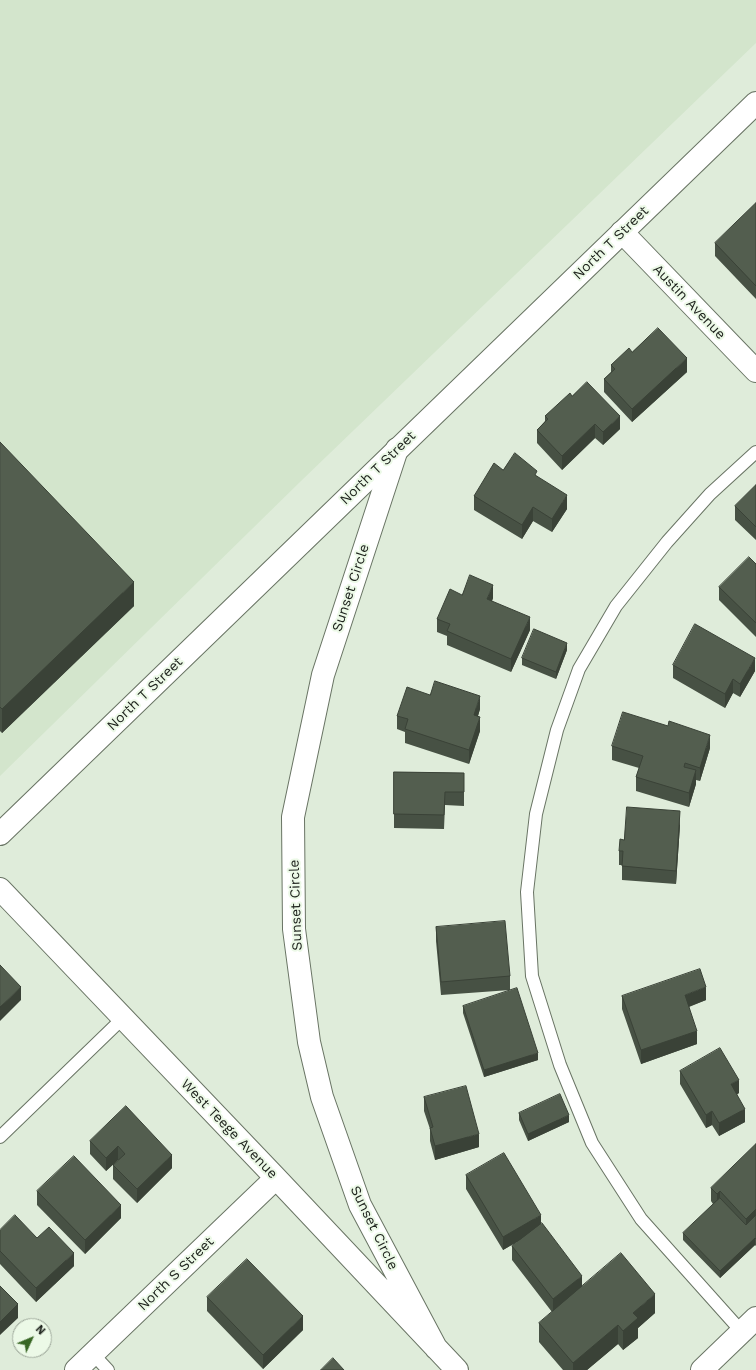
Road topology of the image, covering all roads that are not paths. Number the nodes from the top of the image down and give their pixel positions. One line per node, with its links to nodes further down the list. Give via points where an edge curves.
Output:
1 (756, 104): 2 (street, North T Street)
2 (622, 232): 3 (street, Austin Avenue); 4 (street, North T Street)
3 (756, 371)
4 (398, 449): 6 (street, North T Street); 12 (street, Sunset Circle, via 323,675 293,817 294,929 309,1042 322,1098 360,1205)
5 (756, 452): 11 (lane, via 710,494 667,542 616,606 579,669 557,730 536,814 527,892 532,976 560,1065 592,1143 640,1219)
6 (0, 834)
7 (0, 889): 8 (street, West Teege Avenue)
8 (122, 1019): 9 (lane); 10 (street, West Teege Avenue)
9 (0, 1136)
10 (276, 1178): 12 (street, West Teege Avenue); 13 (street, North S Street)
11 (749, 1325): 17 (street)
12 (436, 1348): 16 (street, West Teege Avenue)
13 (92, 1354): 14 (street, North S Street); 15 (lane)
14 (76, 1370)
15 (108, 1370)
16 (457, 1370)
17 (702, 1370)

